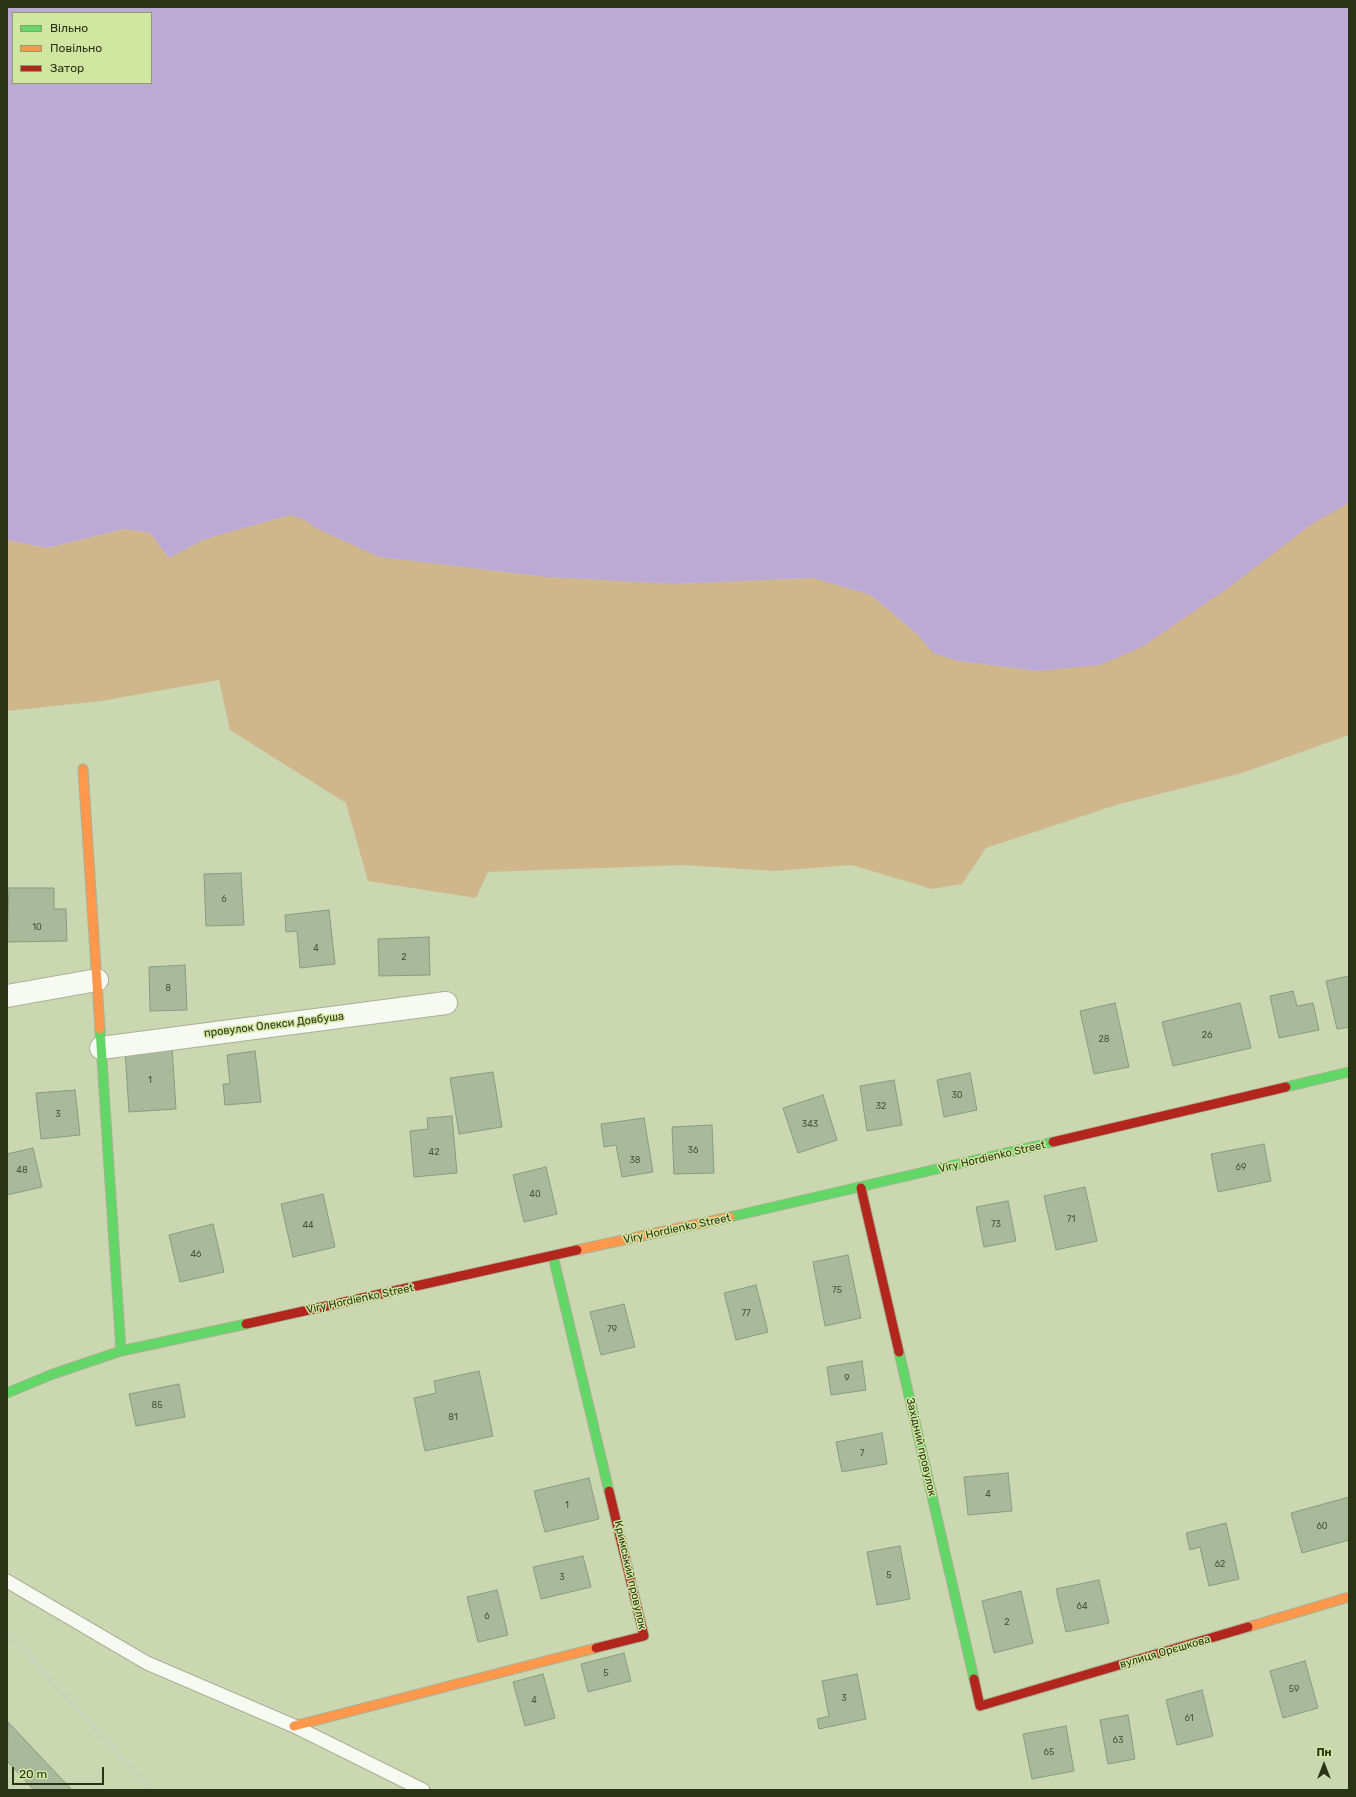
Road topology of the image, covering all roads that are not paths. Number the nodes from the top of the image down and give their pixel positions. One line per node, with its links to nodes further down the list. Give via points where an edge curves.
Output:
1 (83, 769): 2 (street)
2 (97, 980): 3 (street); 5 (street)
3 (7, 996)
4 (446, 1003): 5 (street, провулок Олекси Довбуша)
5 (101, 1048): 9 (street)
6 (1349, 1072): 7 (street, Viry Hordienko Street)
7 (861, 1188): 8 (street, Viry Hordienko Street); 13 (street, Західний провулок)
8 (553, 1256): 9 (street, Viry Hordienko Street); 14 (street, Кримський провулок, via 644,1636)
9 (121, 1351): 10 (street, Viry Hordienko Street)
10 (7, 1393)
11 (7, 1581): 14 (lane, via 147,1663)
12 (1349, 1597): 13 (street, вулиця Орєшкова)
13 (980, 1706)
14 (294, 1726): 15 (lane)
15 (423, 1790)

